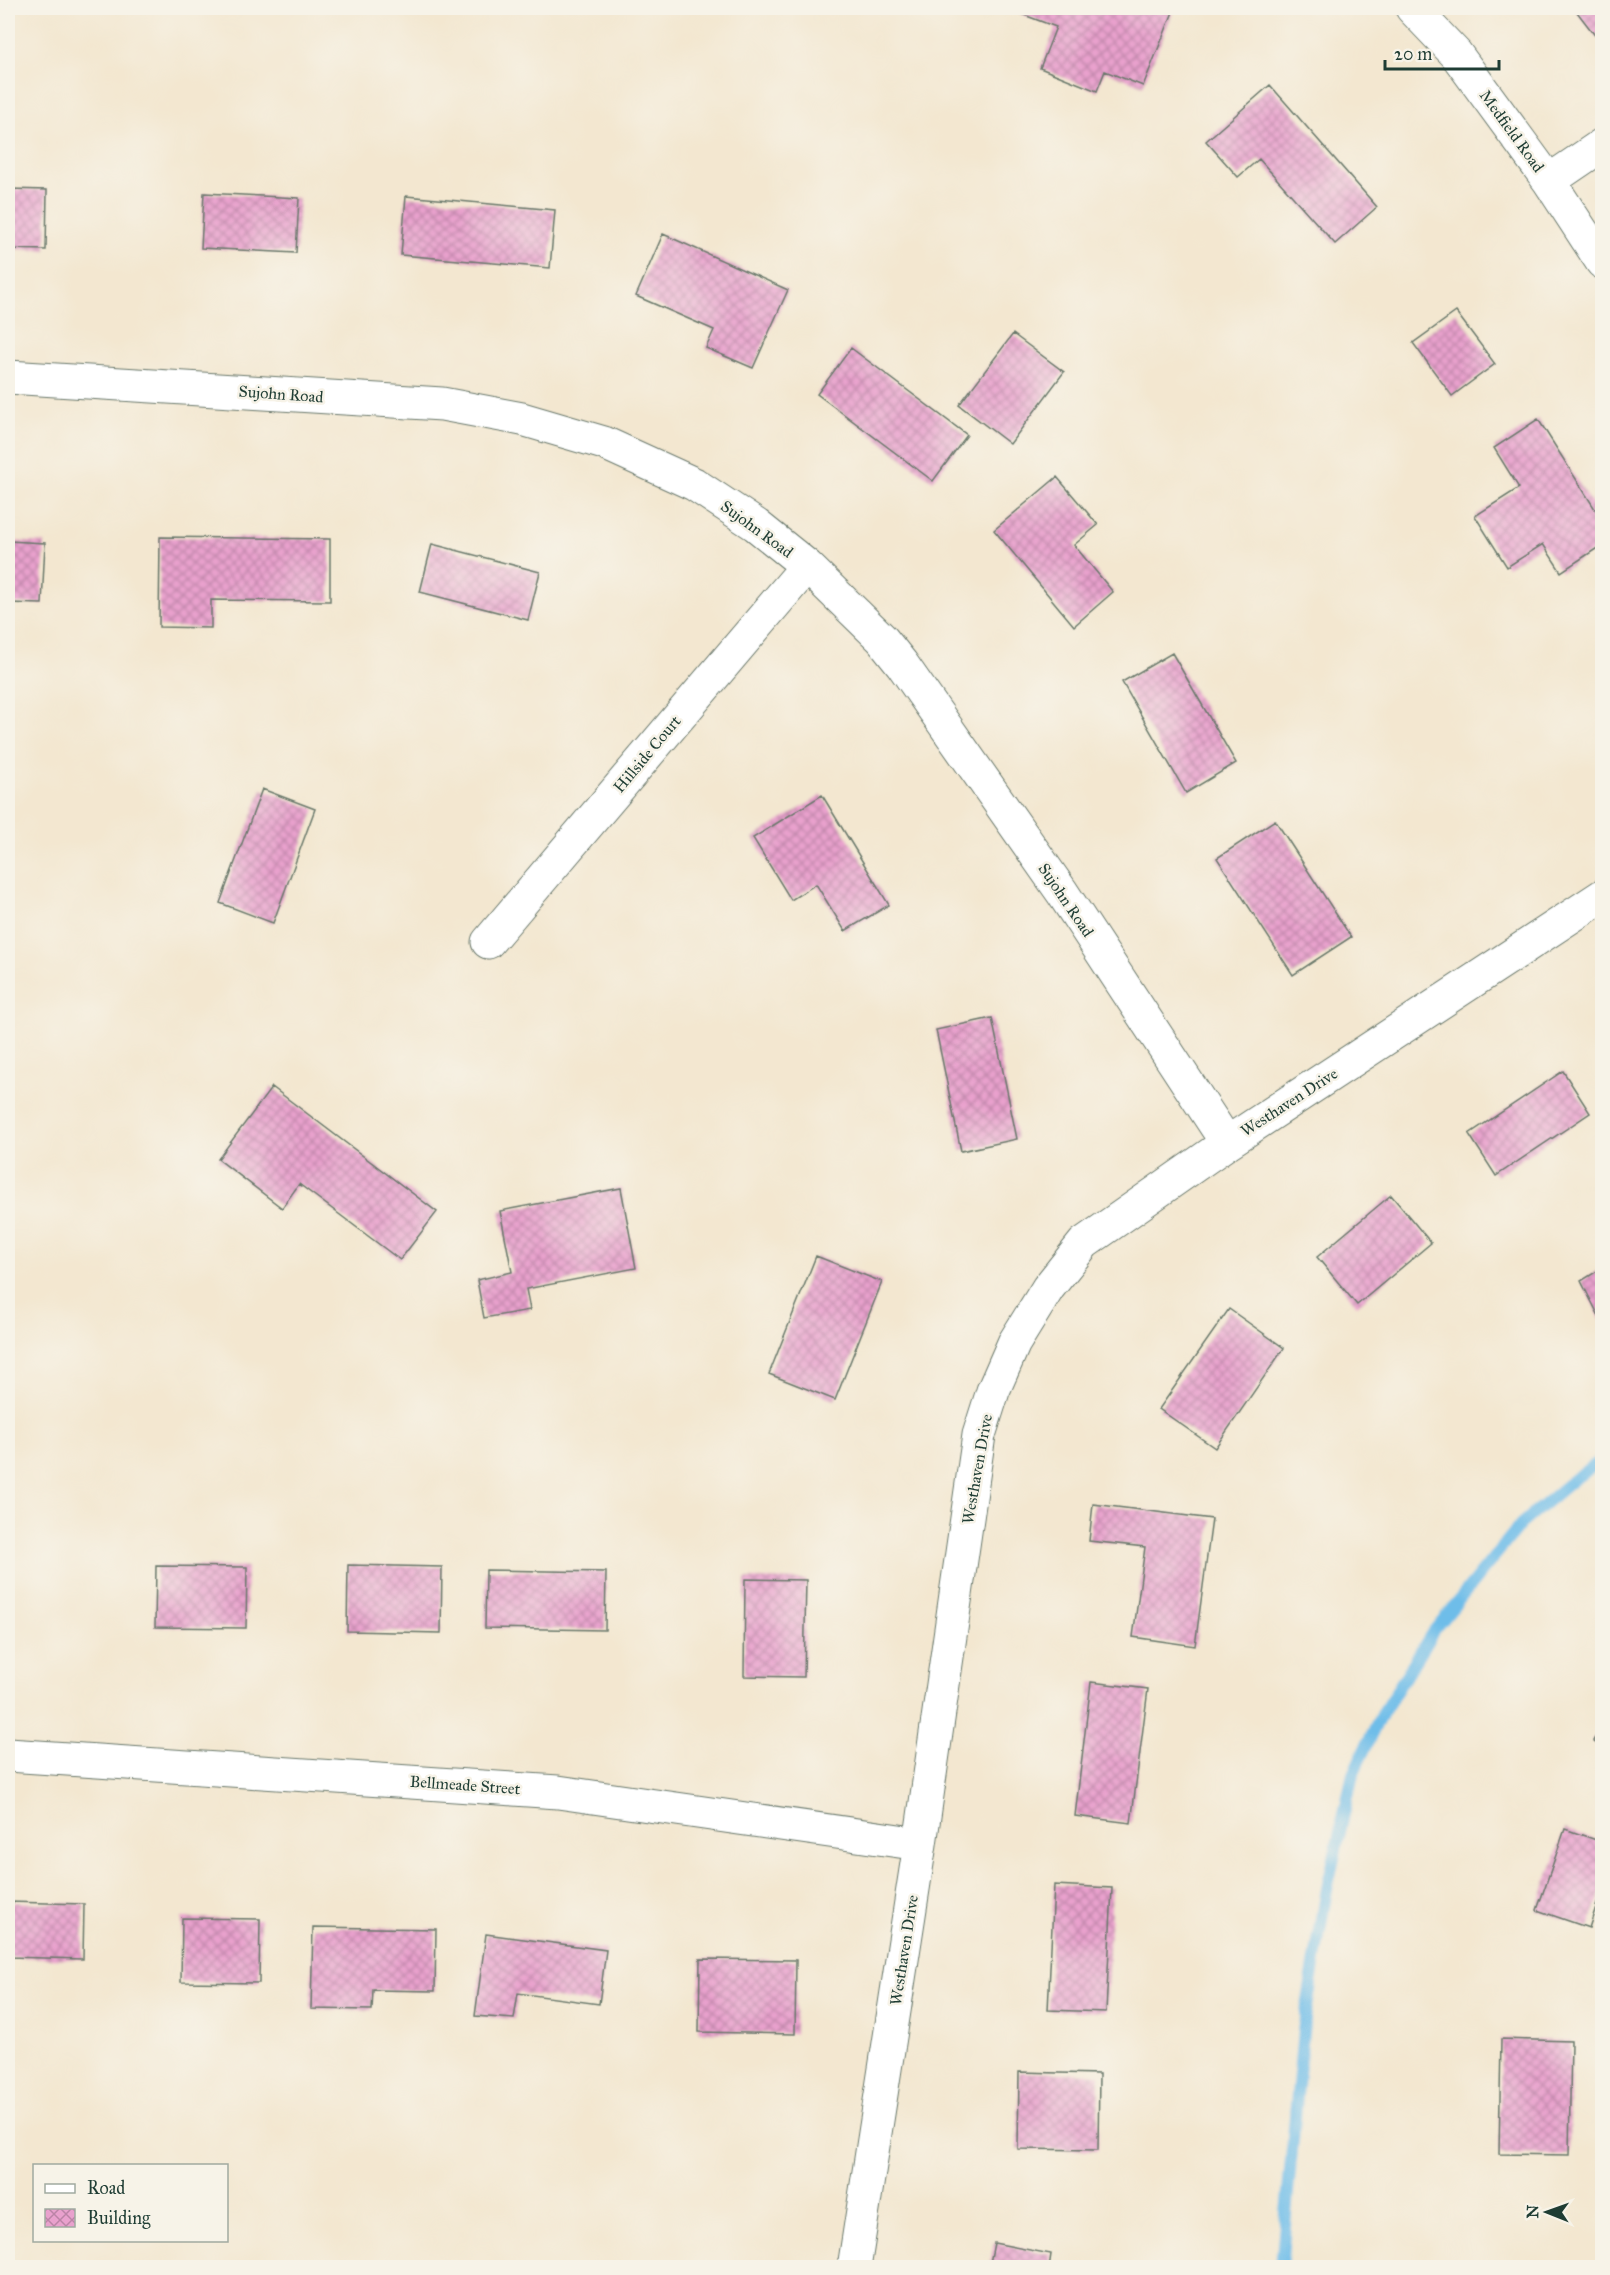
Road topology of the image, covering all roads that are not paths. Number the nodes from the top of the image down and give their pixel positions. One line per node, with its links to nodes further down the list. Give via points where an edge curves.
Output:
1 (1412, 8): 3 (street, Medfield Road, via 1456,54)
2 (1602, 145): 3 (street)
3 (1549, 181): 4 (street, Medfield Road)
4 (1602, 262)
5 (8, 377): 6 (street, Sujohn Road, via 442,404 522,419 604,443 694,484 756,525)
6 (807, 566): 8 (street, Hillside Court); 9 (street, Sujohn Road, via 882,639 902,664 1062,892)
7 (1602, 896): 9 (street, Westhaven Drive)
8 (488, 942)
9 (1227, 1143): 11 (street, Westhaven Drive, via 1084,1243 1048,1288 1014,1343 979,1436)
10 (8, 1755): 11 (street, Bellmeade Street, via 558,1792)
11 (920, 1844): 12 (street, Westhaven Drive)
12 (854, 2268)

